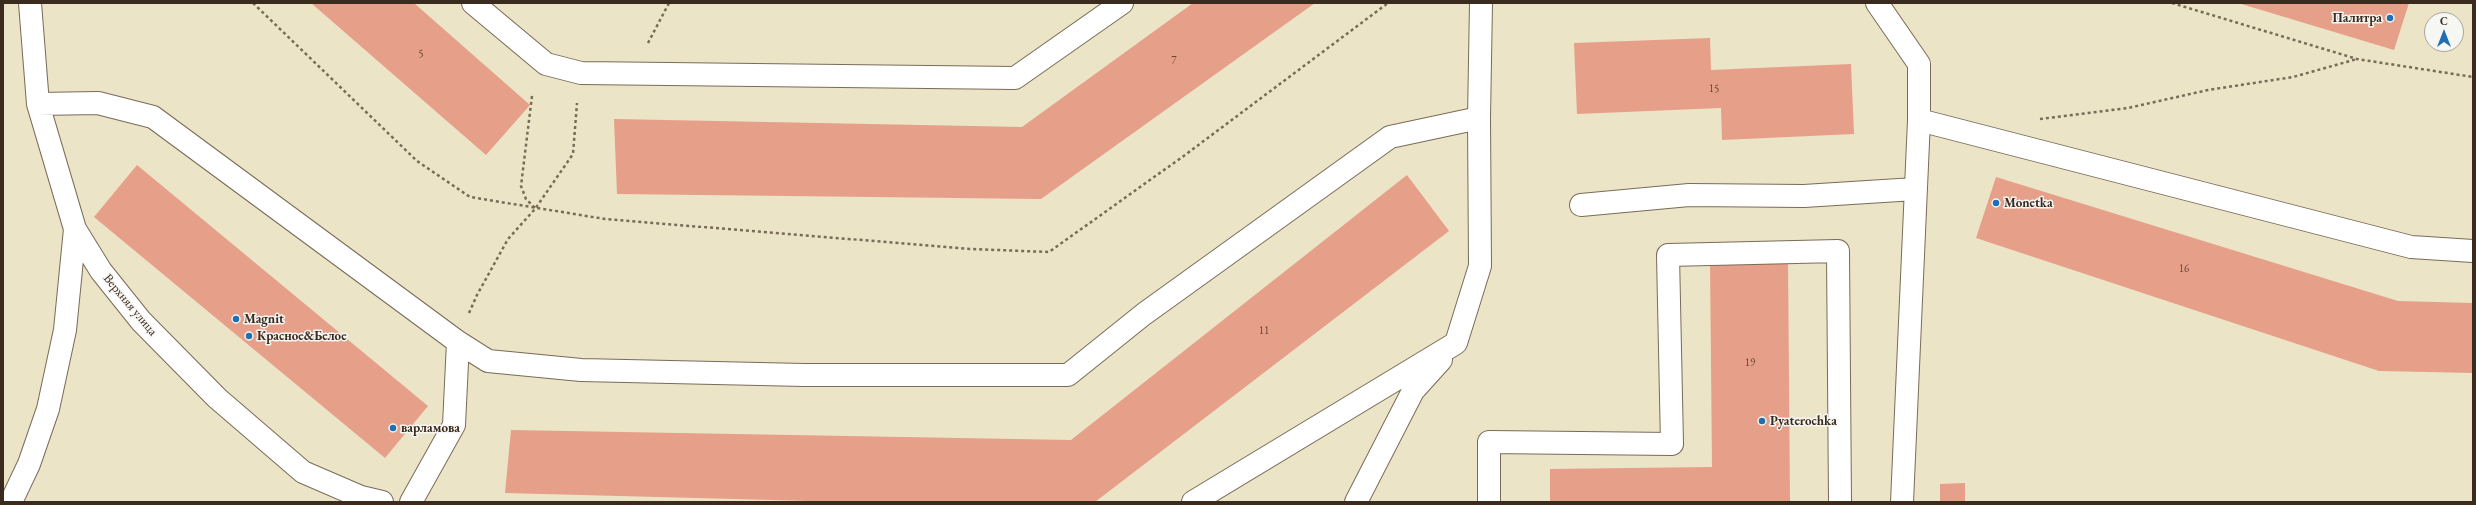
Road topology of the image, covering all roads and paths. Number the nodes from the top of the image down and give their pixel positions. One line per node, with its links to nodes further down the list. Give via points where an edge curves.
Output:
1 (30, 3): 15 (street, Верхняя улица)
2 (253, 3): 21 (path, via 417,161 470,197)
3 (473, 3): 12 (street, via 546,64)
4 (669, 3): 10 (path, via 648,43)
5 (1122, 3): 12 (street, via 1015,78)
6 (1388, 3): 21 (path, via 1185,155 1049,252 971,249 613,220)
7 (1481, 3): 16 (street)
8 (2172, 3): 11 (path)
9 (1875, 4): 18 (street, via 1919,64)
10 (641, 46)
11 (2357, 59): 13 (path); 17 (path, via 2293,77 2208,90 2128,108)
12 (581, 73): 21 (path, via 574,154)
13 (2473, 77)
14 (532, 96): 21 (path, via 521,186 526,199)
15 (38, 104): 22 (street, Верхняя улица); 24 (street, via 98,103 153,117)
16 (1479, 118): 24 (street, via 1390,137 1144,314 1068,375 804,375 581,370 488,361); 25 (street, via 1480,266)
17 (2037, 119)
18 (1919, 120): 19 (street); 23 (street, via 2411,247)
19 (1915, 189): 20 (street, via 1804,196 1689,195); 33 (street)
20 (1580, 205)
21 (535, 209): 24 (path, via 508,239 477,295)
22 (75, 229): 26 (street, via 64,330 48,409 29,464); 27 (street, Верхняя улица, via 101,271 141,321 217,398 303,472 361,497)
23 (2473, 251)
24 (458, 342): 28 (street, via 454,425)
25 (1456, 343): 29 (street); 30 (street, via 1413,391)
26 (11, 502)
27 (382, 502)
28 (411, 502)
29 (1193, 502)
30 (1356, 502)
31 (1489, 502): 32 (street, via 1489,442 1672,444 1668,254 1838,251)
32 (1840, 502)
33 (1902, 502)

